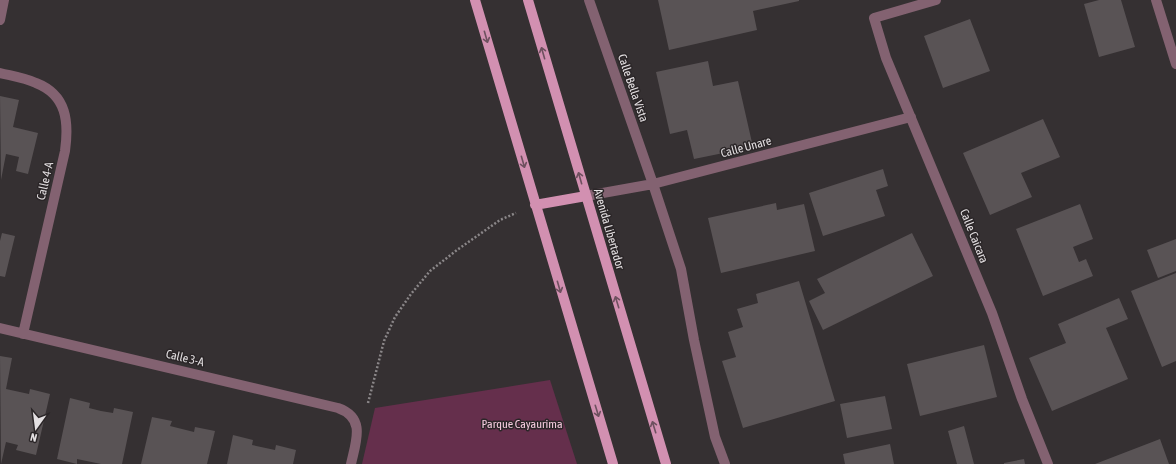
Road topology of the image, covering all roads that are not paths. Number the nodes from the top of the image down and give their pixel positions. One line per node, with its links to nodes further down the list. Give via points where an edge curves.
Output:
1 (4, 0): 7 (street)
2 (475, 0): 13 (main road, one-way to 13)
3 (528, 0): 12 (main road, Avenida Libertador, one-way to 3)
4 (589, 0): 11 (street, Calle Bella Vista)
5 (936, 0): 10 (street, Calle Caicara, via 874,18 886,58)
6 (1156, 0): 8 (street)
7 (0, 20)
8 (1176, 64)
9 (0, 73): 15 (street, Calle 4-A, via 37,83 48,89 64,108 67,119 65,151)
10 (911, 117): 11 (street, Calle Unare); 20 (street, Calle Caicara, via 992,313)
11 (653, 184): 12 (street, Calle Unare); 19 (street, via 681,269 715,437)
12 (586, 196): 13 (main road); 18 (main road, Avenida Libertador, one-way to 12)
13 (535, 205): 17 (main road, one-way to 17)
14 (0, 328): 15 (street, Calle 3-A)
15 (23, 334): 16 (street, Calle 3-A, via 346,411 357,424)
16 (351, 464)
17 (613, 464)
18 (666, 464)
19 (725, 464)
20 (1048, 464)

